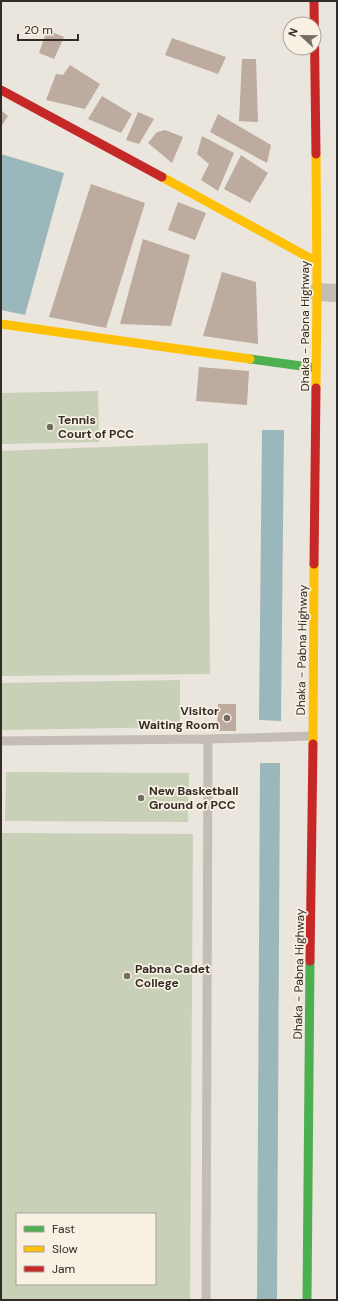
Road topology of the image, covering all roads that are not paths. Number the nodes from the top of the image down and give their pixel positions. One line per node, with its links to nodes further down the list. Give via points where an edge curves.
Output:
1 (314, 1): 3 (main road, Dhaka - Pabna Highway)
2 (1, 90): 3 (main road)
3 (317, 262): 4 (main road, Dhaka - Pabna Highway)
4 (317, 292): 5 (street); 7 (main road, Dhaka - Pabna Highway)
5 (337, 293)
6 (1, 324): 7 (main road)
7 (316, 368): 8 (main road, Dhaka - Pabna Highway)
8 (313, 736): 9 (lane); 12 (main road, Dhaka - Pabna Highway)
9 (208, 739): 10 (lane); 11 (lane)
10 (1, 741)
11 (206, 1300)
12 (307, 1300)

